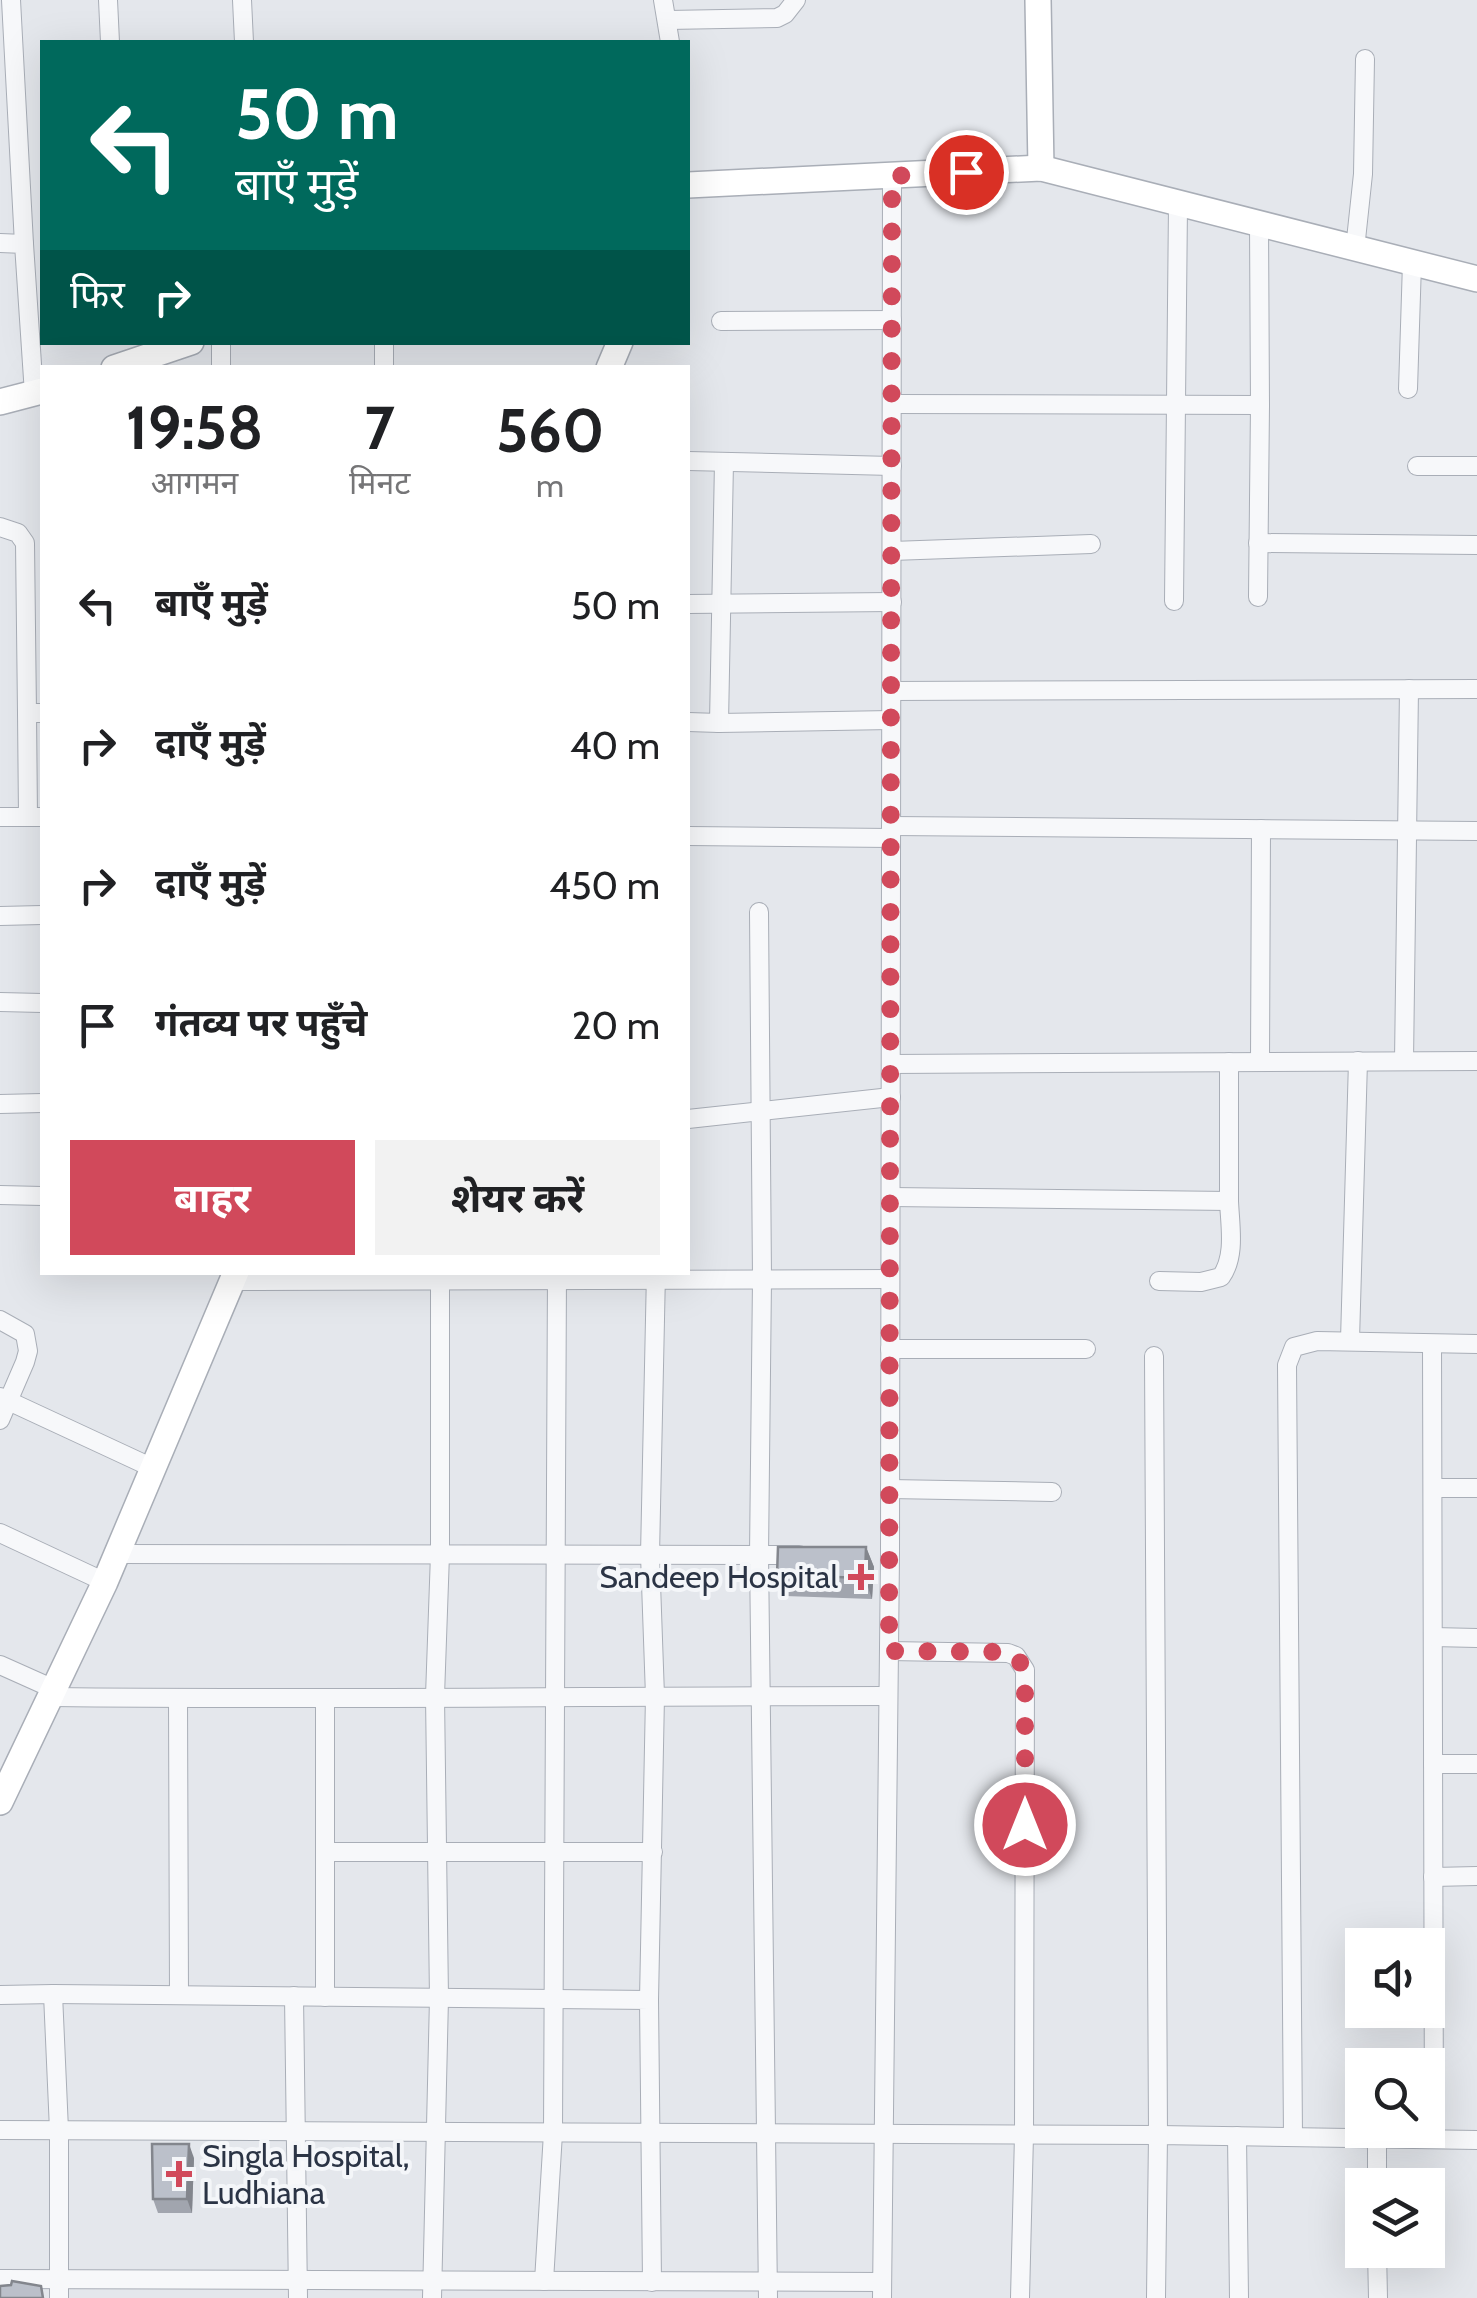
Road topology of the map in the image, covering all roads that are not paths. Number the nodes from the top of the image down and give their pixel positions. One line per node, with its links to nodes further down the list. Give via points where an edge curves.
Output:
1 (11, 0): 17 (street)
2 (108, 0): 8 (street)
3 (242, 0): 9 (street)
4 (664, 0): 7 (street)
5 (796, 0): 7 (street, via 777,18)
6 (1038, 0): 12 (street)
7 (668, 20): 10 (street)
8 (110, 40)
9 (244, 40)
10 (670, 40)
11 (1365, 59): 21 (street)
12 (1041, 168): 13 (street); 15 (street)
13 (892, 176): 14 (street); 24 (street)
14 (690, 185)
15 (1178, 205): 18 (street); 32 (street)
16 (40, 218): 17 (street)
17 (23, 222): 20 (street)
18 (1260, 225): 21 (street); 33 (street)
19 (0, 244): 20 (street)
20 (24, 244): 29 (street)
21 (1355, 249): 22 (street)
22 (1412, 263): 23 (street); 28 (street)
23 (1477, 279)
24 (892, 320): 25 (street); 31 (street)
25 (721, 321)
26 (182, 345): 27 (street)
27 (123, 365)
28 (1408, 388)
29 (38, 392): 30 (street)
30 (0, 402)
31 (892, 404): 32 (street); 36 (street)
32 (1175, 404): 33 (street); 45 (street)
33 (1260, 406): 40 (street)
34 (690, 461): 35 (street)
35 (724, 462): 36 (street); 48 (street)
36 (892, 466): 43 (street)
37 (1416, 466): 38 (street)
38 (1477, 466)
39 (0, 527): 52 (street, via 25,543)
40 (1258, 543): 42 (street); 44 (street)
41 (1091, 544): 43 (street)
42 (1477, 545)
43 (892, 551): 46 (street)
44 (1258, 597)
45 (1174, 601)
46 (892, 602): 48 (street); 51 (street)
47 (690, 604): 48 (street)
48 (721, 604): 55 (street)
49 (1409, 689): 50 (street); 51 (street); 59 (street)
50 (1477, 689)
51 (891, 691): 53 (street)
52 (35, 713): 57 (street)
53 (891, 720): 55 (street); 60 (street)
54 (690, 722): 55 (street)
55 (719, 723)
56 (0, 817): 57 (street)
57 (35, 817)
58 (1261, 829): 59 (street); 60 (street); 70 (street)
59 (1407, 830): 61 (street); 72 (street)
60 (891, 832): 62 (street); 73 (street)
61 (1477, 832)
62 (690, 836)
63 (759, 912): 77 (street)
64 (0, 916): 65 (street)
65 (40, 916)
66 (0, 1002): 67 (street)
67 (40, 1003)
68 (1477, 1061): 72 (street)
69 (1230, 1062): 70 (street); 73 (street); 82 (street)
70 (1260, 1062): 71 (street)
71 (1358, 1062): 72 (street); 91 (street)
72 (1404, 1062)
73 (890, 1064): 74 (street)
74 (890, 1097): 77 (street); 81 (street)
75 (40, 1103): 76 (street)
76 (0, 1104)
77 (759, 1111): 78 (street); 87 (street)
78 (690, 1119)
79 (0, 1195): 80 (street)
80 (40, 1196)
81 (890, 1197): 82 (street); 88 (street)
82 (1230, 1201): 89 (street, via 1229,1266 1222,1277)
83 (440, 1276): 84 (street); 86 (street); 106 (street)
84 (557, 1276): 85 (street); 107 (street)
85 (656, 1276): 87 (street); 108 (street)
86 (234, 1277): 99 (street)
87 (762, 1279): 88 (street); 109 (street)
88 (890, 1279): 94 (street)
89 (1159, 1281)
90 (0, 1320): 97 (street, via 19,1329 28,1343)
91 (1350, 1340): 92 (street); 153 (street, via 1302,1343 1287,1365)
92 (1432, 1344): 93 (street); 100 (street)
93 (1477, 1344)
94 (890, 1349): 95 (street); 102 (street)
95 (1086, 1349)
96 (1154, 1356): 151 (street)
97 (5, 1399): 98 (street); 99 (street)
98 (0, 1420)
99 (155, 1468): 105 (street)
100 (1433, 1488): 101 (street); 112 (street)
101 (1477, 1488)
102 (890, 1489): 103 (street); 114 (street, via 880,1555)
103 (1052, 1492)
104 (0, 1533): 111 (street)
105 (118, 1554): 106 (street); 111 (street)
106 (440, 1554): 107 (street); 117 (street)
107 (556, 1554): 108 (street); 118 (street)
108 (650, 1555): 109 (street); 119 (street)
109 (759, 1555): 110 (street); 120 (street)
110 (815, 1555)
111 (106, 1582): 116 (street)
112 (1433, 1637): 113 (street); 124 (street)
113 (1477, 1638)
114 (889, 1651): 121 (street); 150 (street, via 1008,1652 1025,1670)
115 (0, 1665): 116 (street)
116 (54, 1693): 122 (street); 126 (street)
117 (435, 1696): 118 (street); 123 (street); 128 (street)
118 (555, 1696): 119 (street); 129 (street)
119 (654, 1696): 120 (street); 130 (street)
120 (760, 1696): 121 (street); 148 (street)
121 (888, 1696): 149 (street)
122 (178, 1698): 123 (street); 135 (street)
123 (325, 1700): 127 (street)
124 (1433, 1764): 125 (street); 131 (street)
125 (1477, 1764)
126 (1, 1794)
127 (326, 1852): 128 (street); 137 (street)
128 (438, 1852): 129 (street); 138 (street)
129 (554, 1852): 130 (street); 139 (street)
130 (653, 1852): 140 (street)
131 (1433, 1876): 132 (street); 141 (street)
132 (1477, 1876)
133 (53, 1994): 134 (street); 135 (street); 143 (street)
134 (0, 1995)
135 (180, 1995): 136 (street)
136 (294, 1996): 137 (street); 144 (street)
137 (325, 1997): 138 (street)
138 (438, 1998): 139 (street); 145 (street)
139 (554, 1999): 140 (street); 146 (street)
140 (649, 2000): 147 (street)
141 (1434, 2048)
142 (0, 2130): 143 (street)
143 (59, 2130): 144 (street); 161 (street)
144 (297, 2131): 145 (street); 163 (street)
145 (437, 2132): 146 (street); 164 (street)
146 (554, 2132): 147 (street); 159 (street)
147 (648, 2133): 148 (street); 160 (street)
148 (766, 2134): 149 (street); 166 (street)
149 (884, 2134): 150 (street); 167 (street)
150 (1024, 2135): 151 (street); 168 (street)
151 (1158, 2135): 152 (street); 169 (street)
152 (1238, 2136): 153 (street); 170 (street)
153 (1293, 2137): 154 (street)
154 (1345, 2138)
155 (1445, 2140): 156 (street)
156 (1477, 2140)
157 (1378, 2268): 171 (street)
158 (0, 2280): 161 (street)
159 (544, 2282): 164 (street); 165 (street)
160 (652, 2282): 165 (street); 166 (street)
161 (59, 2289): 162 (street)
162 (176, 2289): 163 (street)
163 (299, 2289): 164 (street)
164 (432, 2289)
165 (621, 2290)
166 (768, 2290): 167 (street)
167 (882, 2290)
168 (1020, 2298)
169 (1156, 2298)
170 (1239, 2298)
171 (1378, 2298)

